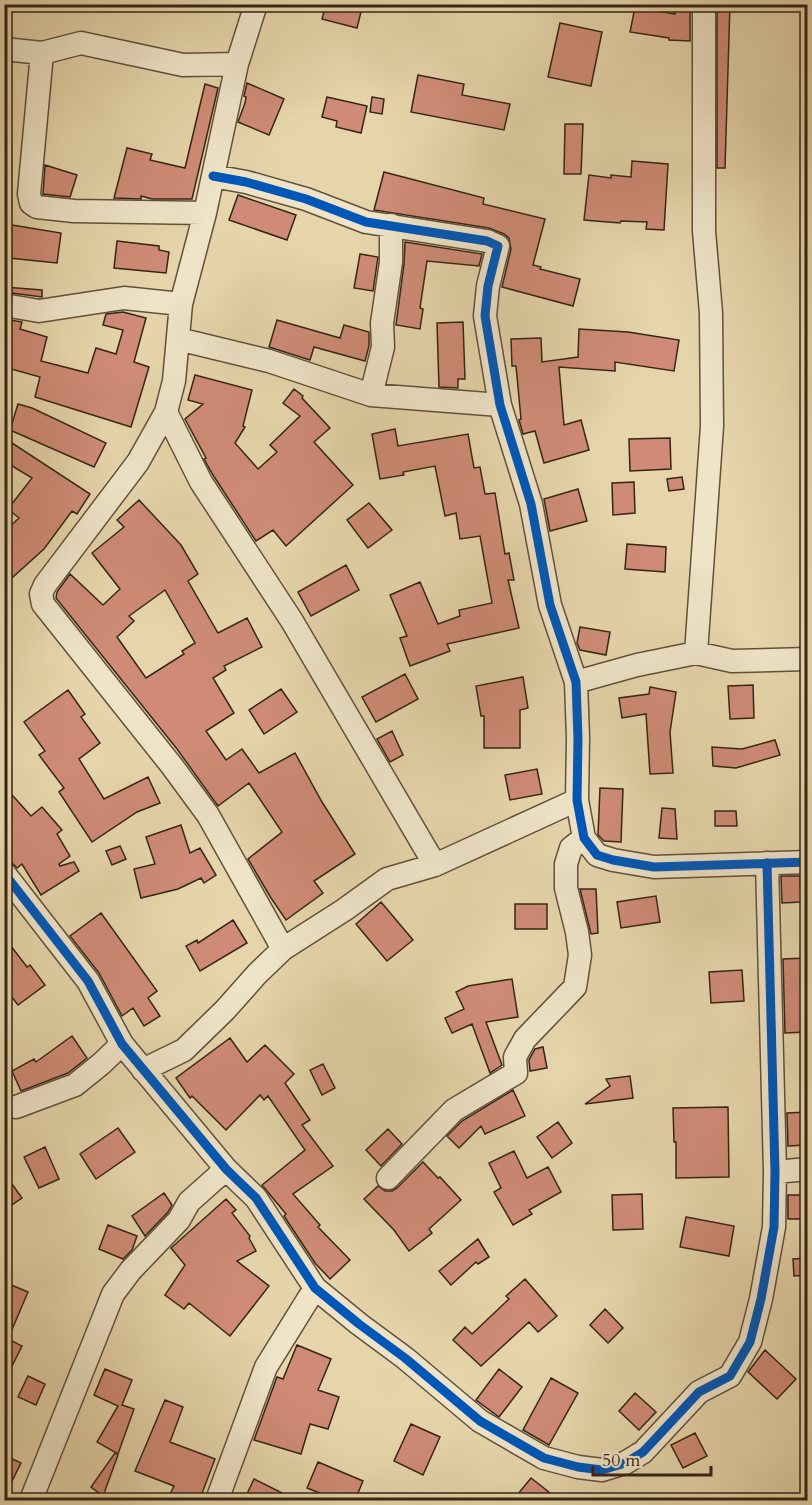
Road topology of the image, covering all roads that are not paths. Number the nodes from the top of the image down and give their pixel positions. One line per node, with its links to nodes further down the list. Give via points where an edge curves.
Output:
1 (256, 4): 5 (street)
2 (704, 4): 15 (street, via 704,231 711,313 712,426)
3 (4, 49): 4 (street)
4 (42, 53): 5 (street, via 81,43 183,65); 7 (street, via 29,194 37,207)
5 (237, 64): 6 (street)
6 (213, 176): 7 (street); 8 (street, via 306,199 366,222)
7 (205, 213): 9 (street)
8 (391, 225): 12 (street, via 383,347); 13 (street, via 498,246 485,316)
9 (181, 304): 10 (street, via 124,298 39,311); 11 (street)
10 (4, 305)
11 (178, 339): 12 (street, via 269,362); 14 (street)
12 (371, 395): 13 (street)
13 (500, 405): 17 (street, via 531,504 550,605)
14 (166, 412): 22 (street, via 201,482 292,621); 24 (street, via 138,462 45,585 41,594 43,604 208,815)
15 (696, 653): 16 (street, via 732,661); 17 (street)
16 (807, 659)
17 (576, 682): 18 (street)
18 (577, 800): 19 (street); 22 (street)
19 (584, 838): 21 (street, via 597,855 654,867); 31 (street, via 571,848 566,864 566,888 580,955 575,987 525,1039 515,1057 516,1073 454,1110)
20 (807, 862): 21 (street)
21 (767, 863): 30 (street)
22 (435, 866): 24 (street, via 387,879)
23 (4, 873): 25 (street, via 88,981)
24 (283, 949): 26 (street, via 184,1050)
25 (122, 1044): 26 (street); 27 (street, via 75,1085)
26 (143, 1070): 28 (street)
27 (16, 1107)
28 (226, 1169): 32 (street, via 256,1198); 33 (street, via 189,1202 179,1220 113,1294)
29 (807, 1169): 30 (street)
30 (776, 1172): 32 (street, via 774,1227 750,1342 730,1376 699,1392 643,1452 602,1470 544,1458 480,1421)
31 (388, 1178)
32 (315, 1288): 34 (street, via 266,1367)
33 (31, 1500)
34 (217, 1500)

